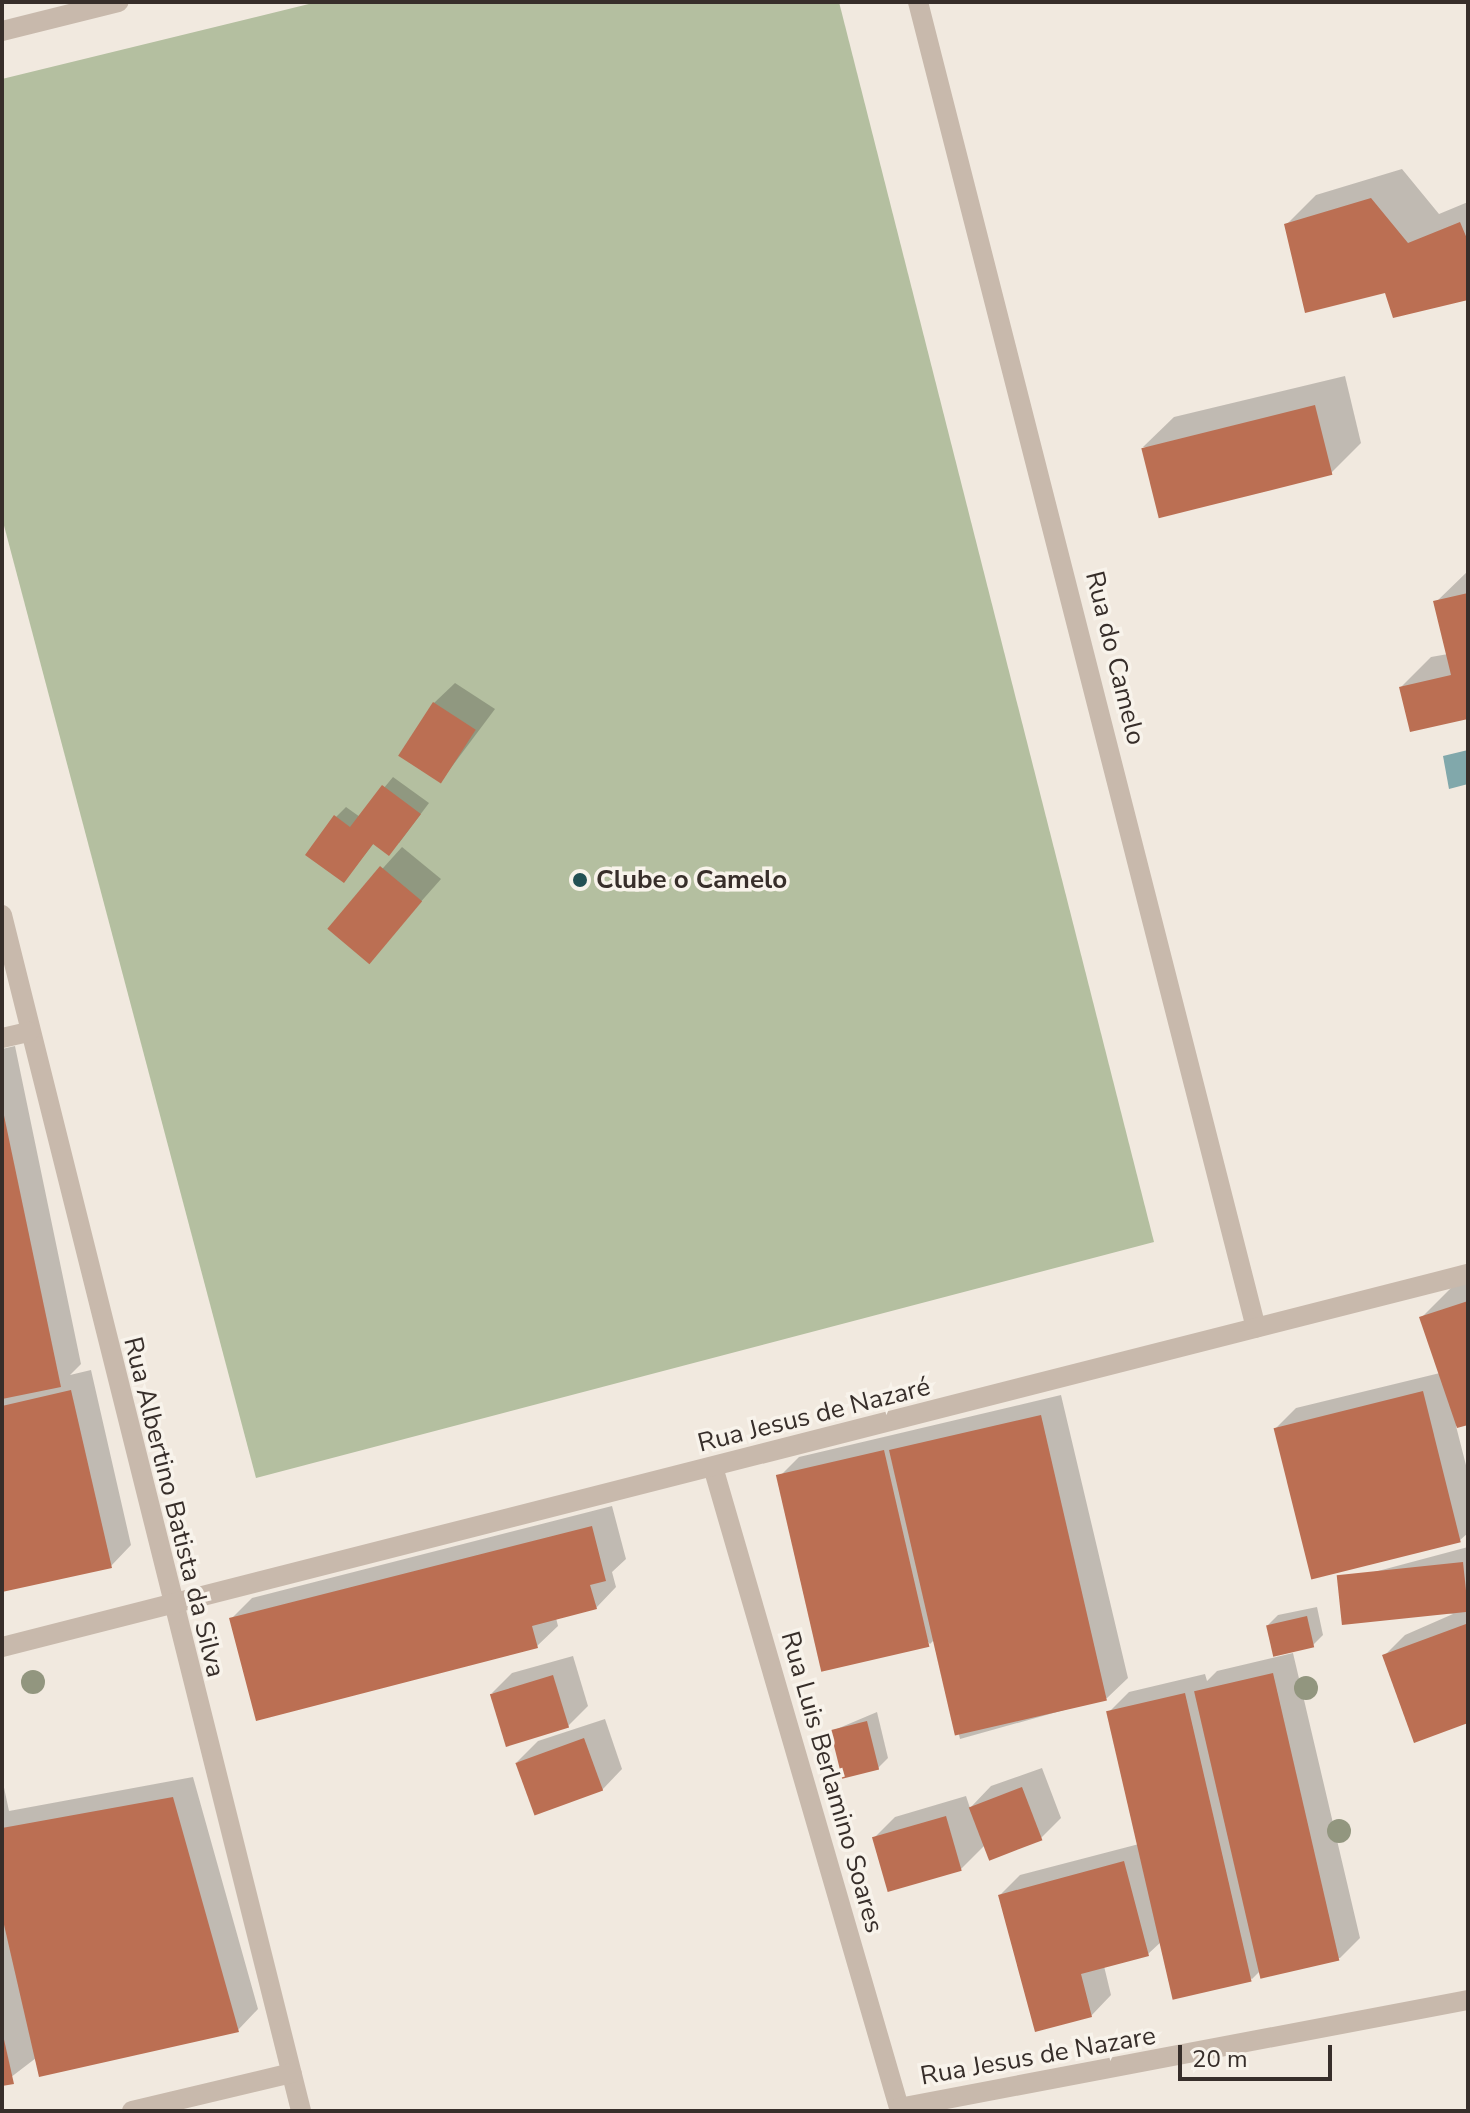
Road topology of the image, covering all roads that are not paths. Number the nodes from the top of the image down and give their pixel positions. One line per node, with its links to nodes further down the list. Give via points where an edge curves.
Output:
1 (118, 2): 3 (street)
2 (918, 2): 8 (street, Rua do Camelo)
3 (2, 31)
4 (2, 915): 5 (street, Rua Albertino Batista da Silva)
5 (29, 1032): 6 (street); 10 (street, Rua Albertino Batista da Silva)
6 (2, 1038)
7 (1468, 1274): 8 (street, Rua Jesus de Nazaré)
8 (1256, 1328): 9 (street, Rua Jesus de Nazaré)
9 (713, 1467): 10 (street, Rua Jesus de Nazaré); 14 (street, Rua Luis Berlamino Soares)
10 (172, 1605): 11 (street, Rua Jesus de Nazaré); 13 (street, Rua Albertino Batista da Silva)
11 (2, 1647)
12 (1468, 2000): 14 (street, Rua Jesus de Nazare)
13 (292, 2073): 15 (street); 16 (street, Rua Albertino Batista da Silva)
14 (899, 2109)
15 (132, 2111)
16 (301, 2111)

